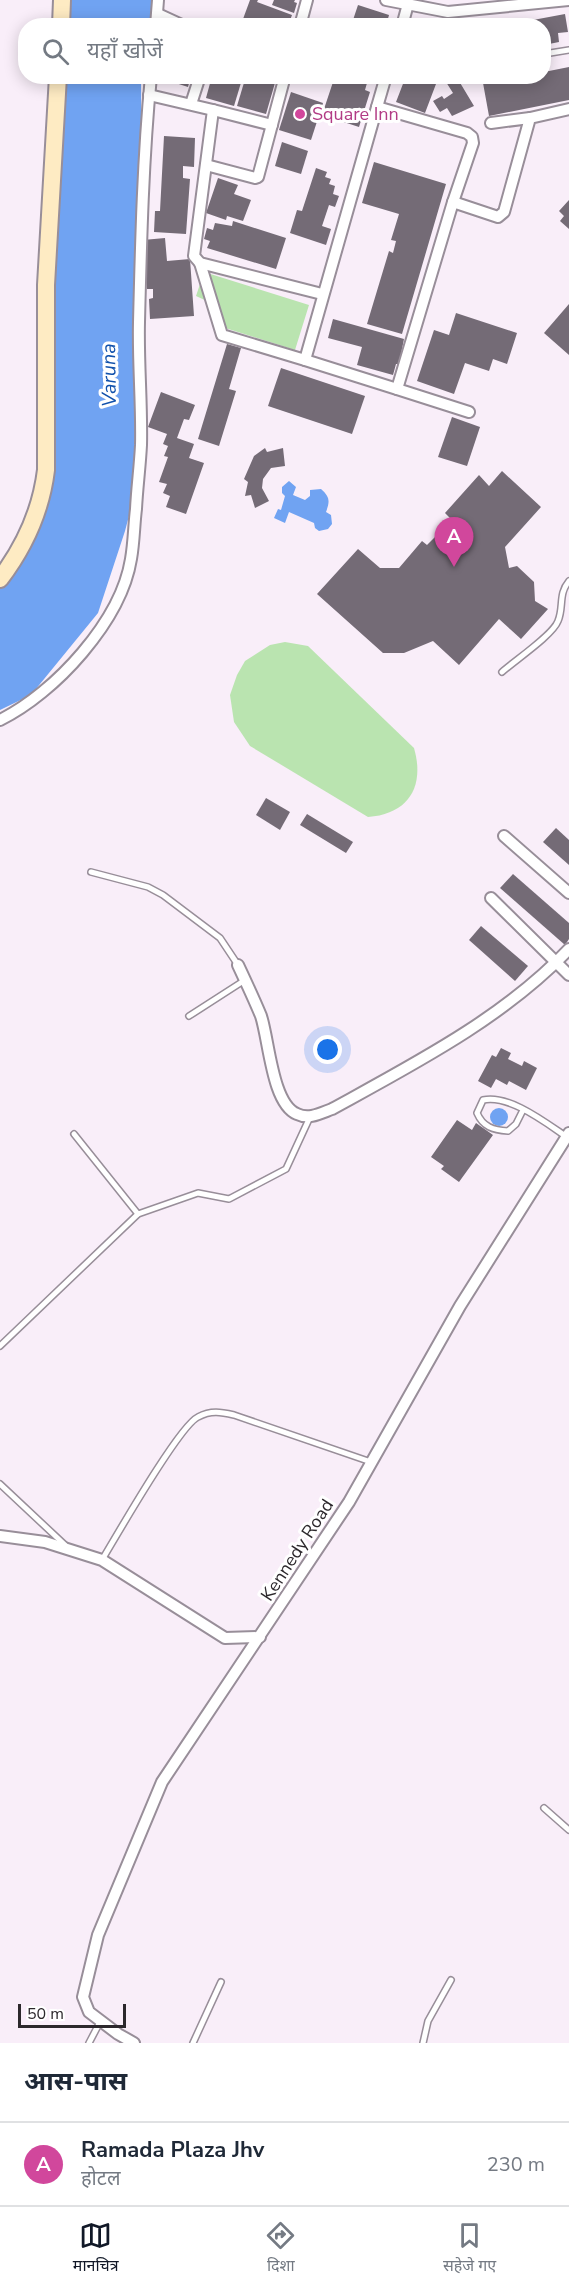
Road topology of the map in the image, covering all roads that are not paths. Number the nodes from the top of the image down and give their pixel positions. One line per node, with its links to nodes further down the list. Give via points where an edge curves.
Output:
1 (63, 0): 8 (street)
2 (158, 0): 7 (street)
3 (307, 0): 11 (street)
4 (386, 0): 6 (street)
5 (569, 0): 6 (street, via 448,12)
6 (408, 4): 12 (street)
7 (158, 14): 9 (street); 10 (street)
8 (62, 18)
9 (157, 18)
10 (167, 18)
11 (302, 18)
12 (404, 18)
13 (569, 50): 14 (lane)
14 (551, 53)
15 (58, 84): 35 (street, via 46,285 43,497)
16 (150, 84): 20 (street)
17 (197, 84): 21 (street)
18 (283, 84): 27 (street)
19 (384, 84): 22 (street)
20 (149, 95): 21 (street); 38 (street, via 139,324 141,446 131,560 116,602 77,660 50,686)
21 (191, 104): 24 (street)
22 (377, 107): 29 (street, via 472,137); 31 (street)
23 (569, 109): 25 (street)
24 (213, 110): 27 (street); 28 (street)
25 (530, 118): 26 (street); 29 (street, via 504,212 498,217 491,216)
26 (491, 123)
27 (272, 125): 28 (street, via 258,177)
28 (206, 165): 30 (street, via 194,256)
29 (453, 202): 33 (street)
30 (200, 263): 31 (street); 32 (street, via 222,335)
31 (322, 294): 32 (street)
32 (305, 360): 33 (street)
33 (397, 389): 34 (street)
34 (469, 412)
35 (0, 579)
36 (569, 581): 37 (lane, via 562,589 558,623)
37 (502, 672)
38 (0, 720)
39 (504, 836): 41 (street)
40 (91, 872): 45 (lane, via 148,887 163,895 220,938)
41 (569, 893)
42 (491, 898): 44 (street)
43 (569, 949): 44 (street)
44 (555, 963): 46 (street); 50 (street, via 482,1022 340,1105)
45 (238, 965): 47 (street)
46 (569, 975)
47 (244, 980): 48 (lane); 50 (street, via 261,1018 285,1104 296,1114)
48 (189, 1016)
49 (523, 1110): 49 (lane, via 493,1098 483,1100 477,1113 480,1121 493,1130 508,1131); 52 (lane)
50 (310, 1117): 53 (lane, via 286,1169 229,1199 198,1193)
51 (74, 1134): 53 (lane)
52 (568, 1138): 55 (street, Kennedy Road, via 460,1306)
53 (138, 1214): 54 (lane)
54 (0, 1346)
55 (371, 1462): 59 (lane, via 213,1411 196,1418 177,1440); 60 (street, Kennedy Road)
56 (0, 1484): 58 (lane)
57 (0, 1536): 58 (street)
58 (71, 1550): 59 (street)
59 (102, 1560): 60 (street, via 225,1638)
60 (260, 1637): 65 (street, Kennedy Road, via 162,1782 98,1935 83,1997 89,2012)
61 (544, 1808): 62 (lane)
62 (569, 1830)
63 (451, 1980): 69 (lane, via 428,2021)
64 (221, 1982): 68 (lane)
65 (100, 2022): 66 (lane); 67 (street)
66 (90, 2043)
67 (134, 2043)
68 (194, 2043)
69 (423, 2043)

